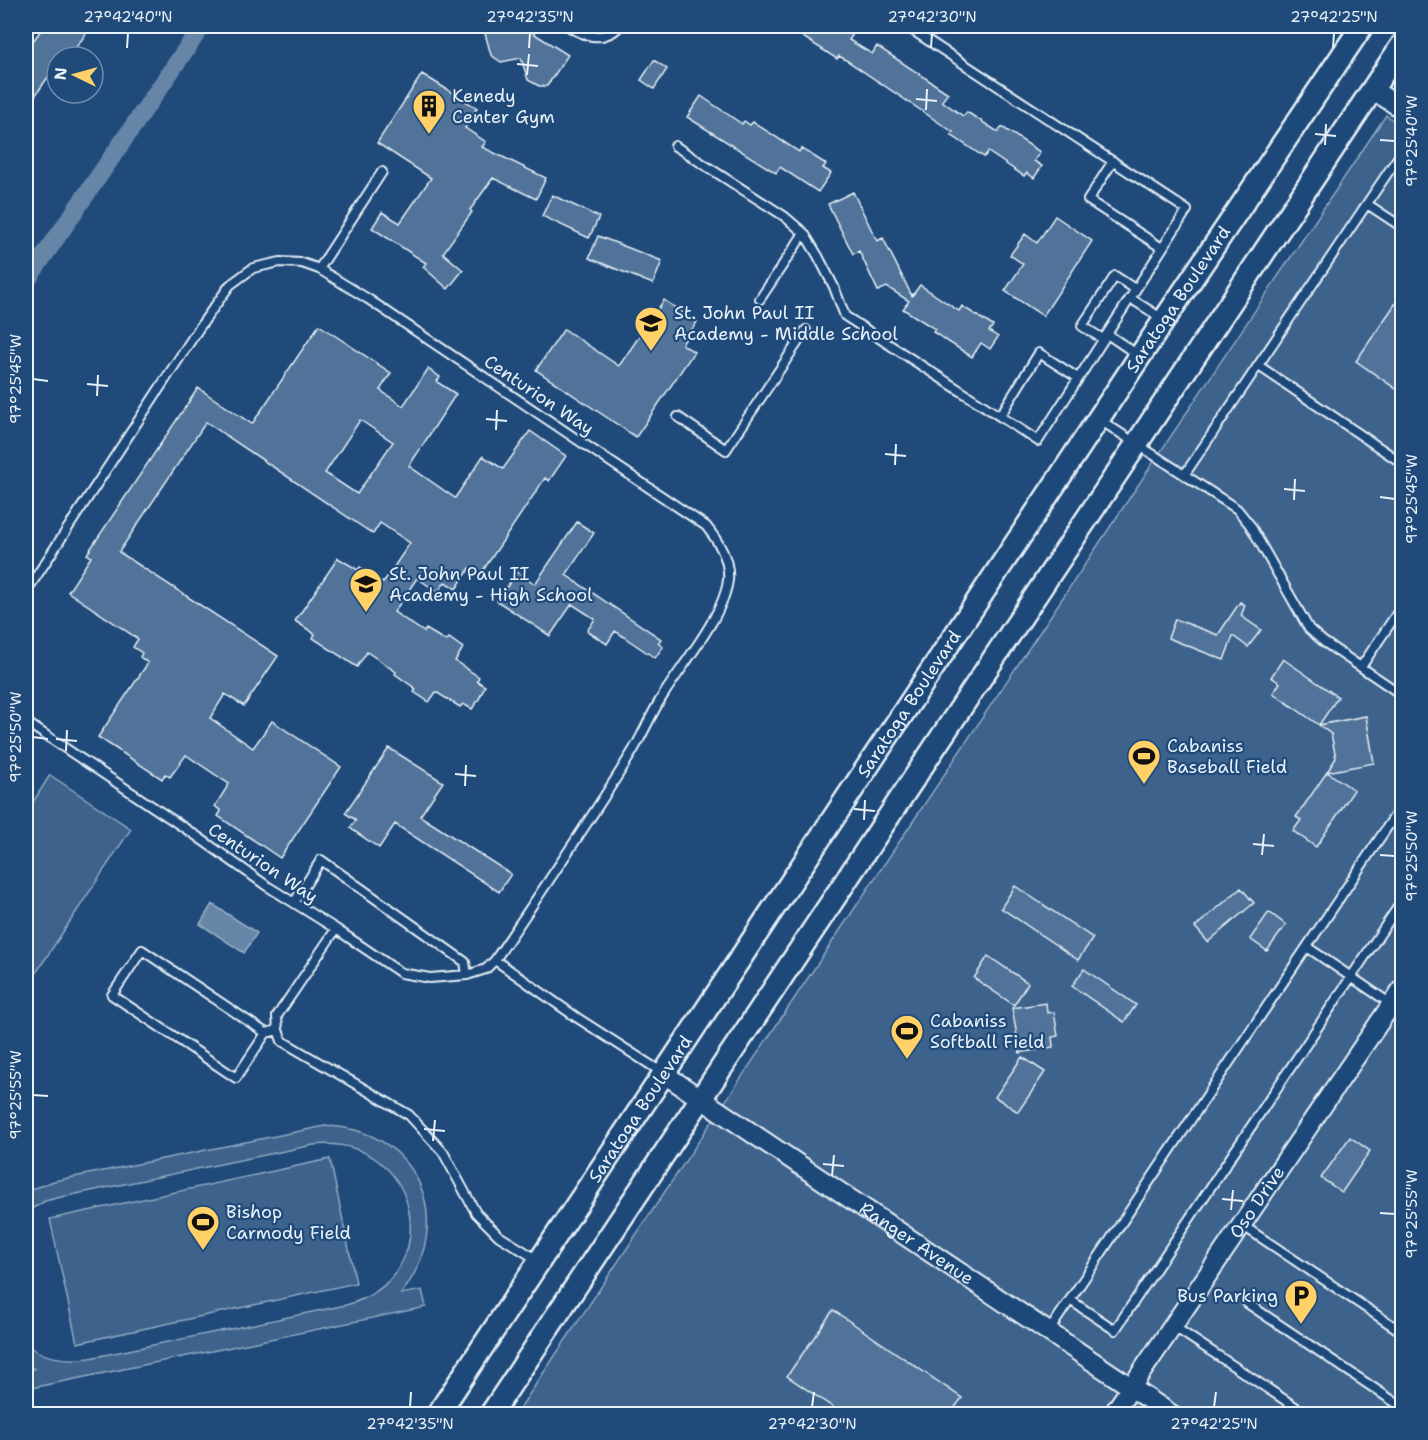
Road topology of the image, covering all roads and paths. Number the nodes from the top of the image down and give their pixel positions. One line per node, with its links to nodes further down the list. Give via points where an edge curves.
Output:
1 (568, 26): 2 (lane, via 590,37)
2 (620, 26)
3 (906, 26): 9 (lane)
4 (1362, 26): 20 (main road, Saratoga Boulevard)
5 (1399, 59): 6 (main road)
6 (1372, 89): 7 (street); 29 (main road)
7 (1402, 110)
8 (675, 146): 14 (lane)
9 (1113, 161): 15 (lane, via 1186,210); 15 (lane, via 1088,200)
10 (1402, 163): 12 (lane, via 1397,159)
11 (382, 172): 16 (lane)
12 (1367, 204): 13 (lane); 24 (lane)
13 (1402, 227)
14 (804, 233): 19 (lane); 26 (lane, via 824,266 845,316)
15 (1162, 248): 17 (lane)
16 (319, 269): 32 (lane, Centurion Way, via 280,262 254,268 230,285); 42 (lane, Centurion Way, via 705,526 719,543 726,562 728,579 720,606 662,697 633,752)
17 (1135, 290): 18 (lane); 22 (lane, via 1115,276 1082,326)
18 (1130, 298): 20 (lane); 22 (lane)
19 (760, 299)
20 (1164, 320): 23 (main road, Saratoga Boulevard)
21 (806, 330): 27 (lane, via 726,450)
22 (1105, 337): 23 (lane); 25 (lane)
23 (1140, 356): 28 (main road, Saratoga Boulevard)
24 (1258, 366): 30 (lane); 31 (lane)
25 (1078, 378): 26 (lane, via 1038,441); 26 (lane, via 1039,353)
26 (1000, 416)
27 (678, 417)
28 (1100, 420): 29 (lane); 49 (main road, Saratoga Boulevard)
29 (1137, 443): 31 (lane); 50 (main road)
30 (1402, 463)
31 (1185, 474): 34 (lane, via 1243,516 1309,629)
32 (26, 592)
33 (1402, 606): 34 (lane)
34 (1361, 667): 35 (lane)
35 (1402, 695)
36 (26, 722): 39 (lane, Centurion Way)
37 (1402, 805): 41 (lane)
38 (1402, 901): 44 (lane)
39 (294, 903): 40 (lane, Centurion Way); 43 (lane, via 321,860 465,962)
40 (336, 929): 43 (lane, Centurion Way, via 401,973 430,978); 47 (lane, via 277,1016)
41 (1307, 947): 44 (lane); 53 (lane)
42 (495, 960): 43 (lane, Centurion Way, via 486,969); 49 (lane)
43 (467, 975)
44 (1351, 977): 46 (lane); 53 (lane, via 1114,1330)
45 (1402, 989): 46 (street, Oso Drive)
46 (1392, 1005): 51 (street, Oso Drive)
47 (278, 1030): 48 (lane); 52 (lane, via 282,1041 409,1115 443,1152 476,1213 499,1236)
48 (266, 1033): 48 (lane, via 236,1078 112,995 142,950)
49 (664, 1074): 50 (street, Ranger Avenue); 52 (main road, Saratoga Boulevard)
50 (701, 1099): 56 (street, Ranger Avenue); 61 (main road)
51 (1242, 1225): 55 (street, Oso Drive); 57 (lane)
52 (539, 1262): 60 (main road, Saratoga Boulevard)
53 (1070, 1300): 56 (lane)
54 (1247, 1303): 59 (lane)
55 (1173, 1326): 58 (street, Oso Drive); 64 (lane)
56 (1048, 1332): 58 (street, Ranger Avenue)
57 (1402, 1332)
58 (1131, 1388): 62 (street, Oso Drive); 63 (street, Ranger Avenue)
59 (1402, 1407)
60 (438, 1414)
61 (490, 1414)
62 (1113, 1414)
63 (1171, 1414)
64 (1306, 1414)

